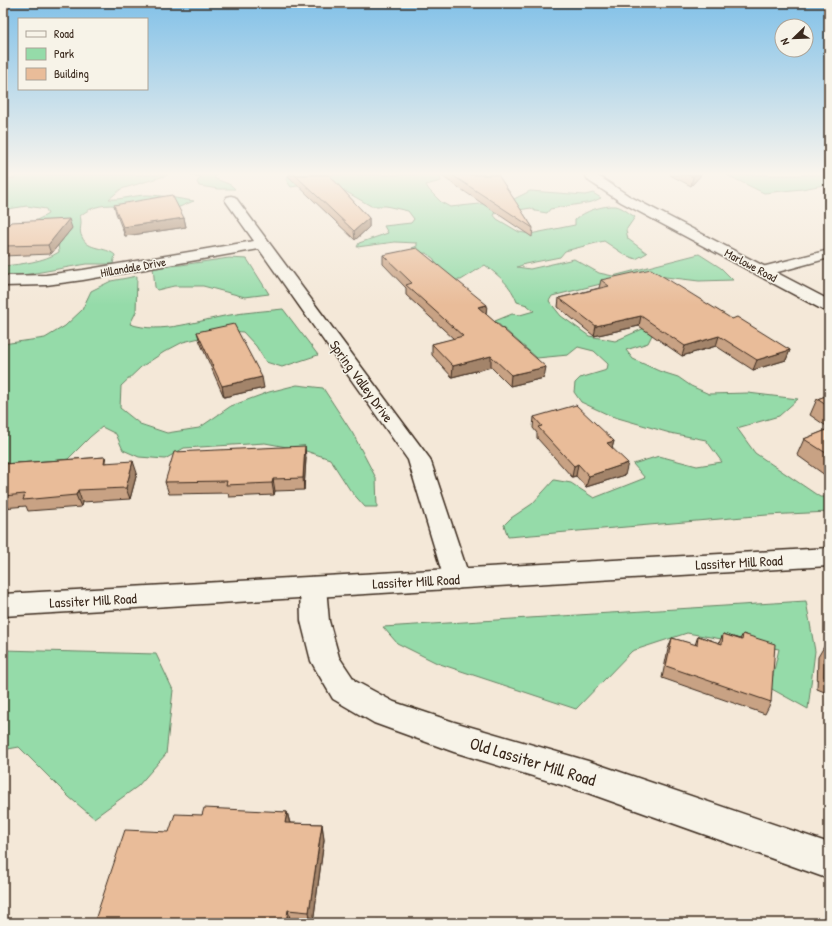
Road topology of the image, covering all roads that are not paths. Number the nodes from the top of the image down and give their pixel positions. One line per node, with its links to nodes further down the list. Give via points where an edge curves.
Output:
1 (244, 218): 3 (street, Spring Valley Drive)
2 (662, 218): 5 (street, Marlowe Road)
3 (262, 244): 6 (street, Hillandale Drive, via 83,275 46,280); 9 (street, Spring Valley Drive, via 419,459)
4 (829, 254): 5 (street)
5 (763, 271): 7 (street, Marlowe Road)
6 (3, 281)
7 (829, 307)
8 (829, 556): 9 (street, Lassiter Mill Road)
9 (457, 579): 10 (street, Lassiter Mill Road)
10 (314, 587): 11 (street, Lassiter Mill Road); 12 (street, Old Lassiter Mill Road, via 315,621 326,661 344,690 378,709 454,737 588,777)
11 (3, 605)
12 (829, 862)

